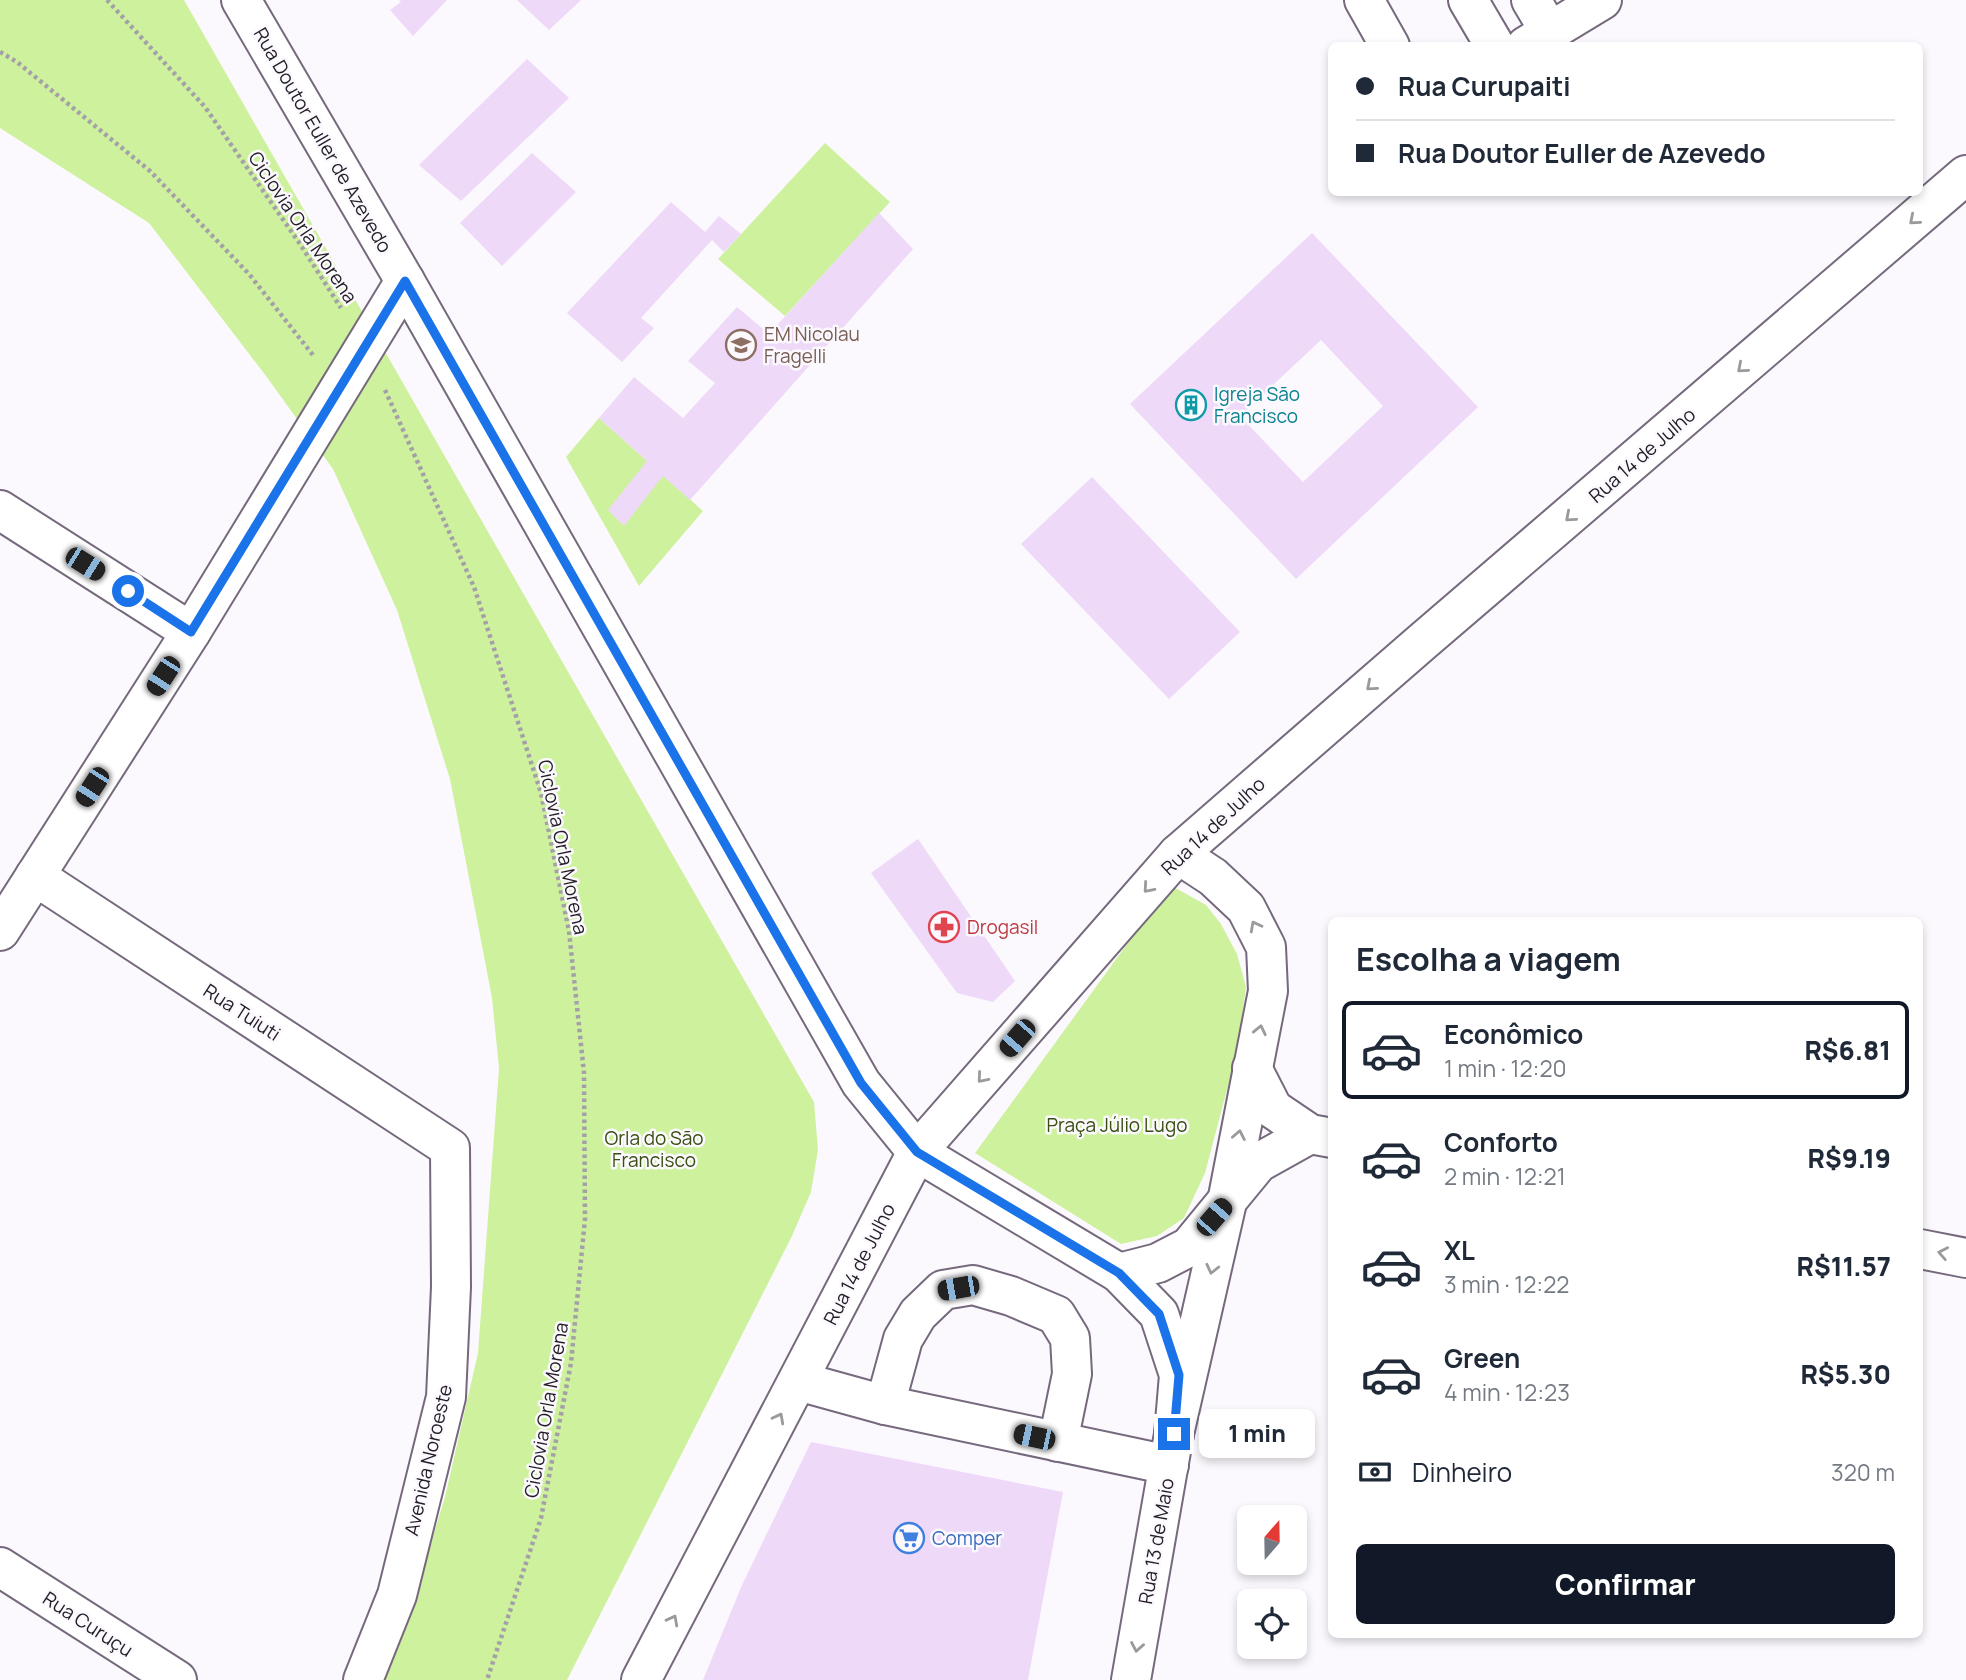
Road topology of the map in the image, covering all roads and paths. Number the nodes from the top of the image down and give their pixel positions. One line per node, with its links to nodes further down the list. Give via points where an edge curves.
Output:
1 (107, 0): 12 (path, Ciclovia Orla Morena, via 205,107)
2 (241, 0): 11 (street, Rua Doutor Euller de Azevedo)
3 (1364, 0): 7 (street)
4 (1468, 0): 8 (street)
5 (1602, 0): 6 (street)
6 (1536, 26)
7 (1388, 42)
8 (1492, 42)
9 (0, 52): 13 (path, via 150,171 249,274)
10 (1966, 175): 16 (street, Rua 14 de Julho, one-way to 16)
11 (405, 281): 12 (street); 22 (street, Rua Doutor Euller de Azevedo, via 861,1083)
12 (366, 346): 13 (street); 34 (path, Ciclovia Orla Morena, via 474,587 541,793 569,931 584,1073 585,1219 571,1363 541,1518)
13 (340, 389): 15 (street)
14 (0, 510): 15 (street)
15 (191, 632): 17 (street)
16 (1178, 853): 19 (street, Rua 13 de Maio, one-way to 16, via 1268,991 1266,947 1246,908); 22 (street, Rua 14 de Julho, one-way to 22)
17 (35, 876): 18 (street); 21 (street, Rua Tuiuti)
18 (0, 930)
19 (1252, 1068): 20 (street, via 1273,1109); 23 (street, Rua 13 de Maio, one-way to 19)
20 (1321, 1136): 23 (street, via 1258,1163)
21 (450, 1148): 33 (street, Avenida Noroeste, via 446,1397 397,1595)
22 (917, 1152): 26 (street, Rua Doutor Euller de Azevedo); 27 (street, Rua 14 de Julho)
23 (1227, 1202): 26 (street, via 1189,1247 1157,1263); 30 (street, Rua 13 de Maio, one-way to 30)
24 (1923, 1250): 25 (street, one-way to 24)
25 (1966, 1258)
26 (1119, 1273): 30 (street, Rua Doutor Euller de Azevedo, via 1159,1314 1179,1375)
27 (798, 1381): 28 (street); 35 (street, Rua 14 de Julho, one-way to 27)
28 (885, 1405): 29 (street); 29 (street, via 903,1339 918,1314 943,1290 973,1285 1056,1315 1070,1338 1072,1374)
29 (1058, 1442): 30 (street)
30 (1172, 1450): 36 (street, Rua 13 de Maio, one-way to 36)
31 (0, 1567): 32 (street, Rua Curuçu)
32 (177, 1680)
33 (363, 1680)
34 (487, 1680)
35 (641, 1680)
36 (1131, 1680)

